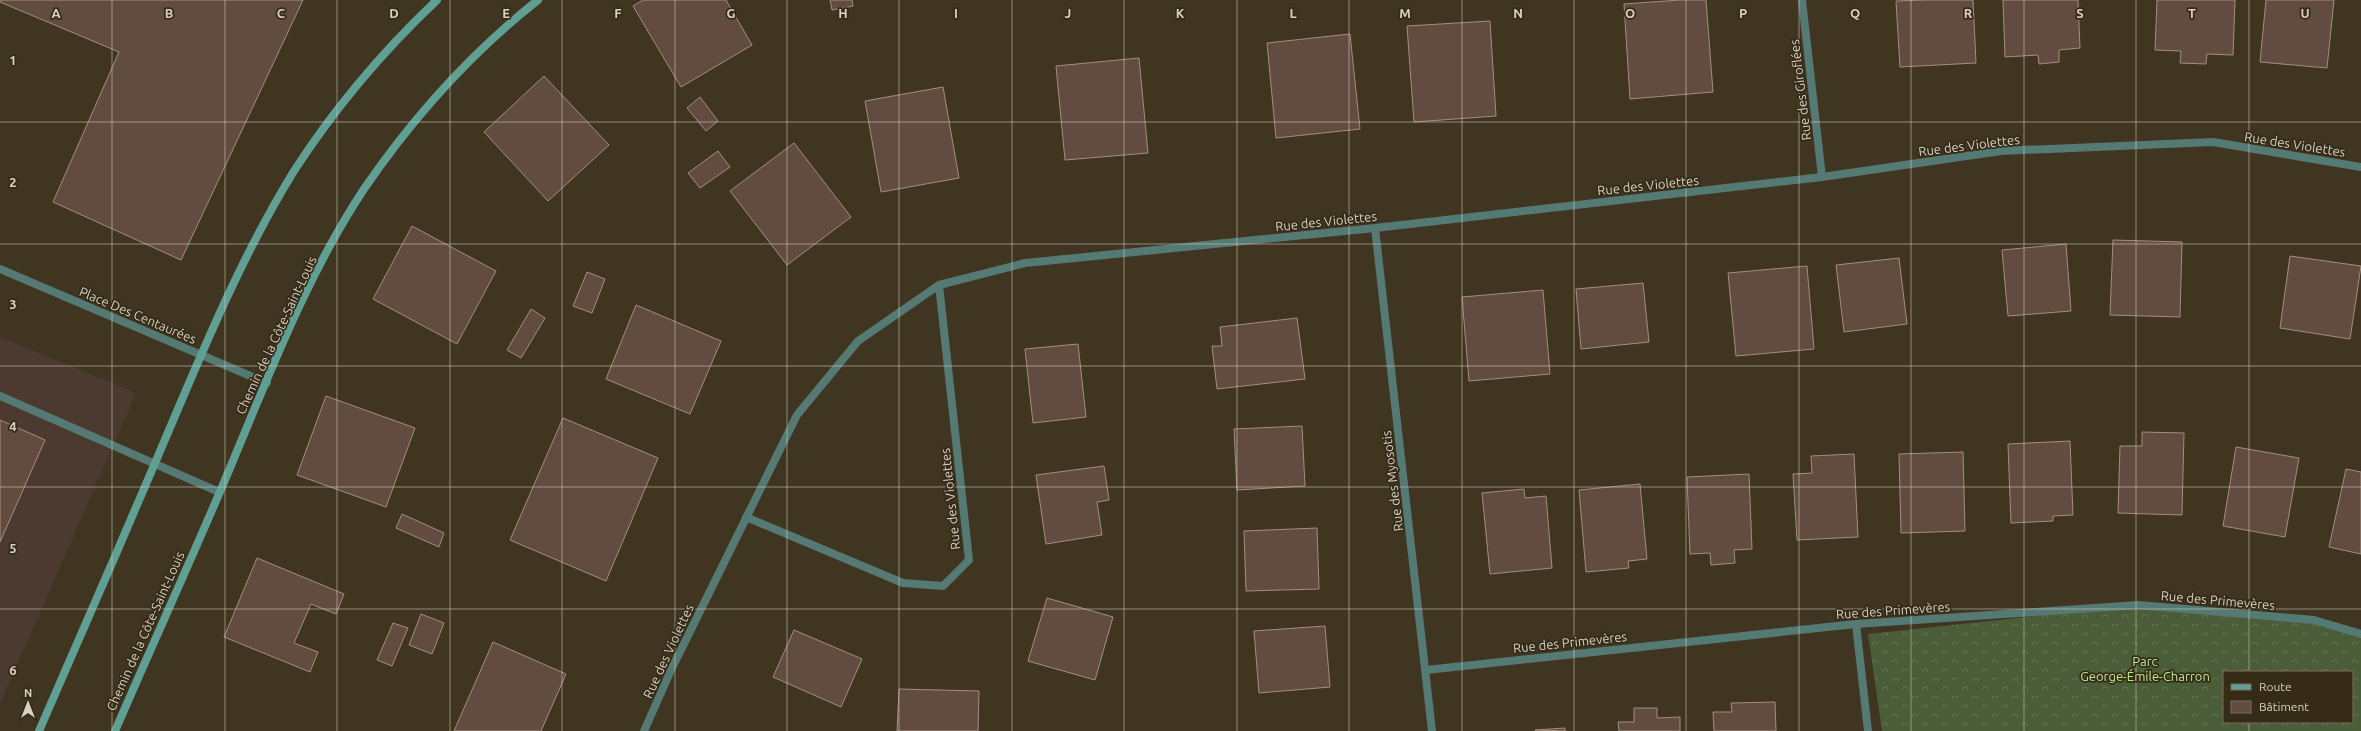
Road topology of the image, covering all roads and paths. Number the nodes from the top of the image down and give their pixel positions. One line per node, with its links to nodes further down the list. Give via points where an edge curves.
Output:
1 (436, 0): 9 (street, via 379,59 314,142 260,233)
2 (538, 0): 10 (street, Chemin de la Côte-Saint-Louis, via 492,39 462,69 385,160 324,258)
3 (1802, 0): 5 (street, Rue des Giroflées)
4 (2361, 167): 5 (street, Rue des Violettes, via 2212,142 2000,151)
5 (1822, 177): 6 (street, Rue des Violettes)
6 (1375, 228): 8 (street, Rue des Violettes, via 1025,263); 17 (street, Rue des Myosotis)
7 (0, 269): 9 (street, Place Des Centaurées)
8 (939, 285): 14 (street, Rue des Violettes, via 858,341 797,415); 14 (street, Rue des Violettes, via 969,560 944,586 903,583)
9 (202, 356): 10 (street, Place Des Centaurées); 12 (street)
10 (267, 383): 13 (street, Chemin de la Côte-Saint-Louis)
11 (0, 396): 12 (street)
12 (155, 464): 13 (street); 18 (street)
13 (220, 492): 19 (street, Chemin de la Côte-Saint-Louis)
14 (746, 517): 20 (street, Rue des Violettes)
15 (1856, 624): 16 (street, Rue des Primevères, via 2138,605 2314,620); 17 (street, Rue des Primevères); 22 (street)
16 (2361, 634)
17 (1426, 670): 21 (street, Rue des Myosotis)
18 (39, 731)
19 (114, 731)
20 (644, 731)
21 (1432, 731)
22 (1868, 731)

